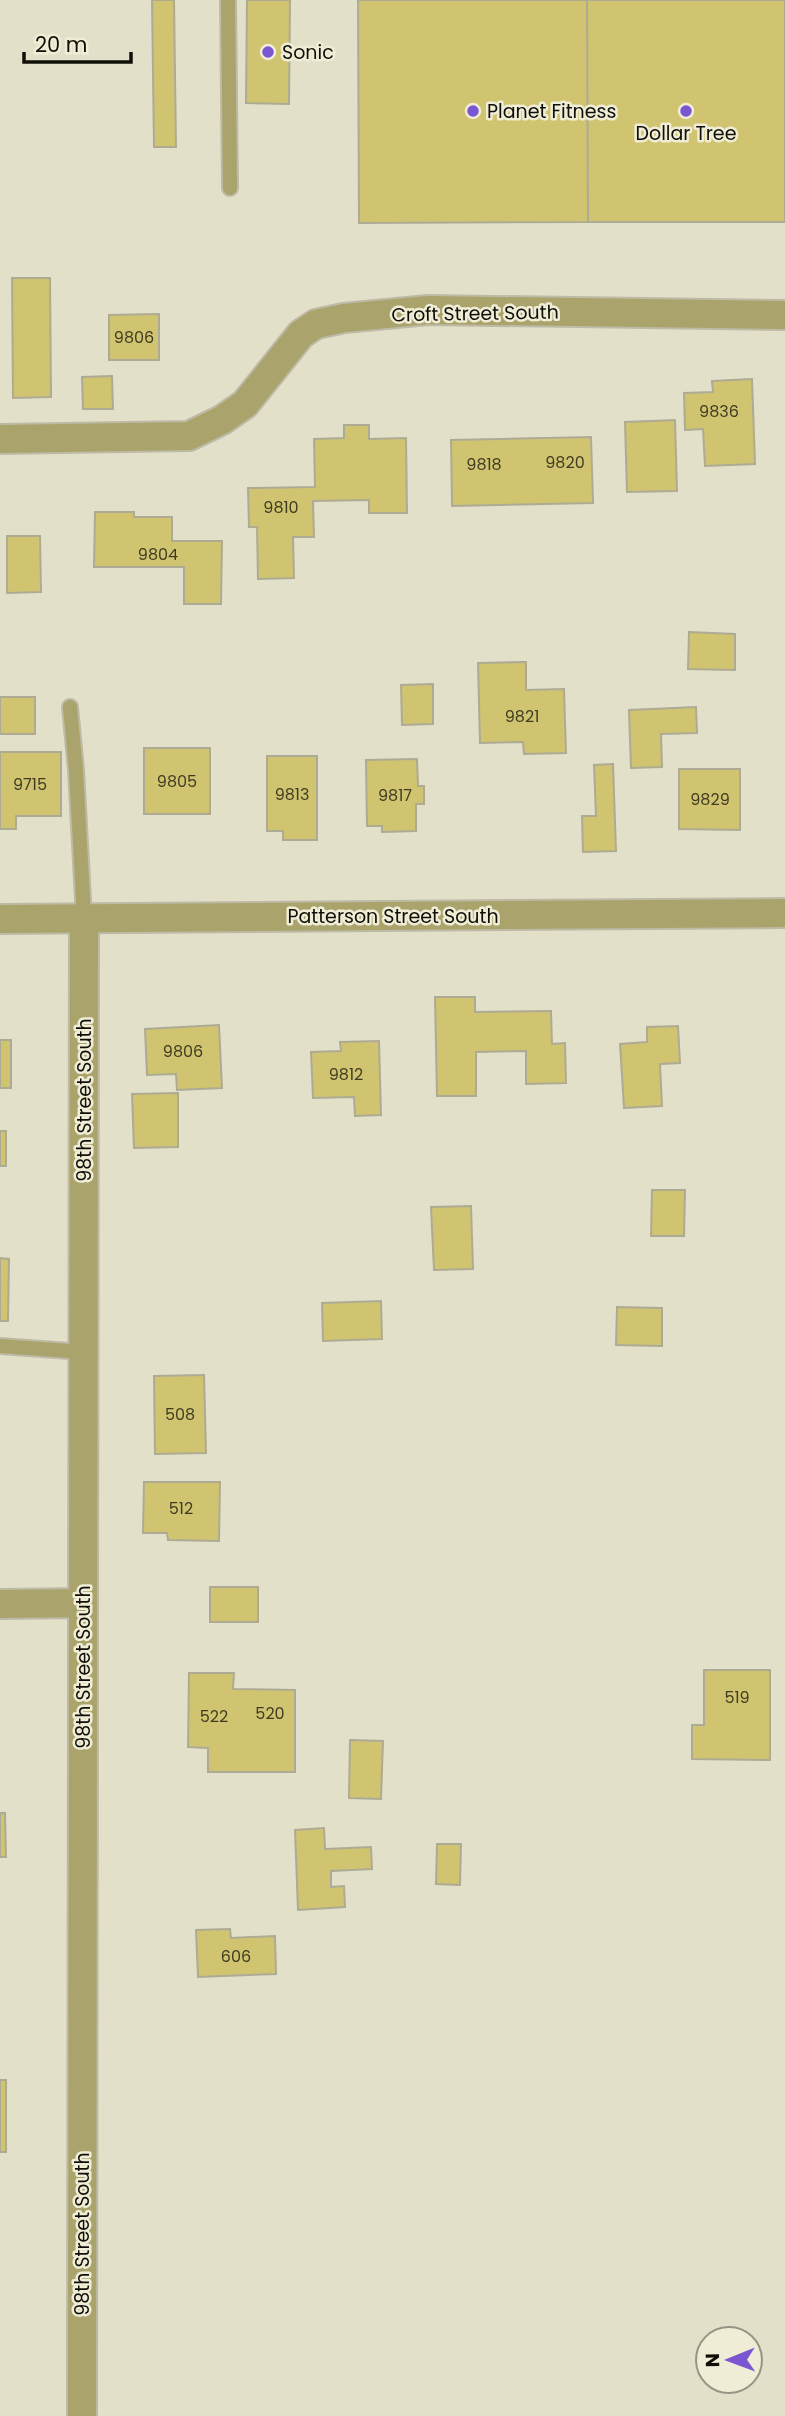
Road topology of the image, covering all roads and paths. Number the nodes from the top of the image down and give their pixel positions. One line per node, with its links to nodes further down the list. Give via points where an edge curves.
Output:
1 (228, 0): 2 (lane)
2 (230, 188)
3 (785, 315): 4 (street, Croft Street South, via 428,310 344,318 317,324 301,334 245,404 189,436)
4 (0, 439)
5 (70, 707): 7 (lane)
6 (785, 913): 7 (street, Patterson Street South)
7 (84, 918): 8 (street, Patterson Street South); 10 (street, 98th Street South)
8 (0, 919)
9 (0, 1346): 10 (lane)
10 (83, 1352): 11 (street, 98th Street South)
11 (83, 1603): 12 (street); 13 (street, 98th Street South)
12 (0, 1604)
13 (82, 2416)

